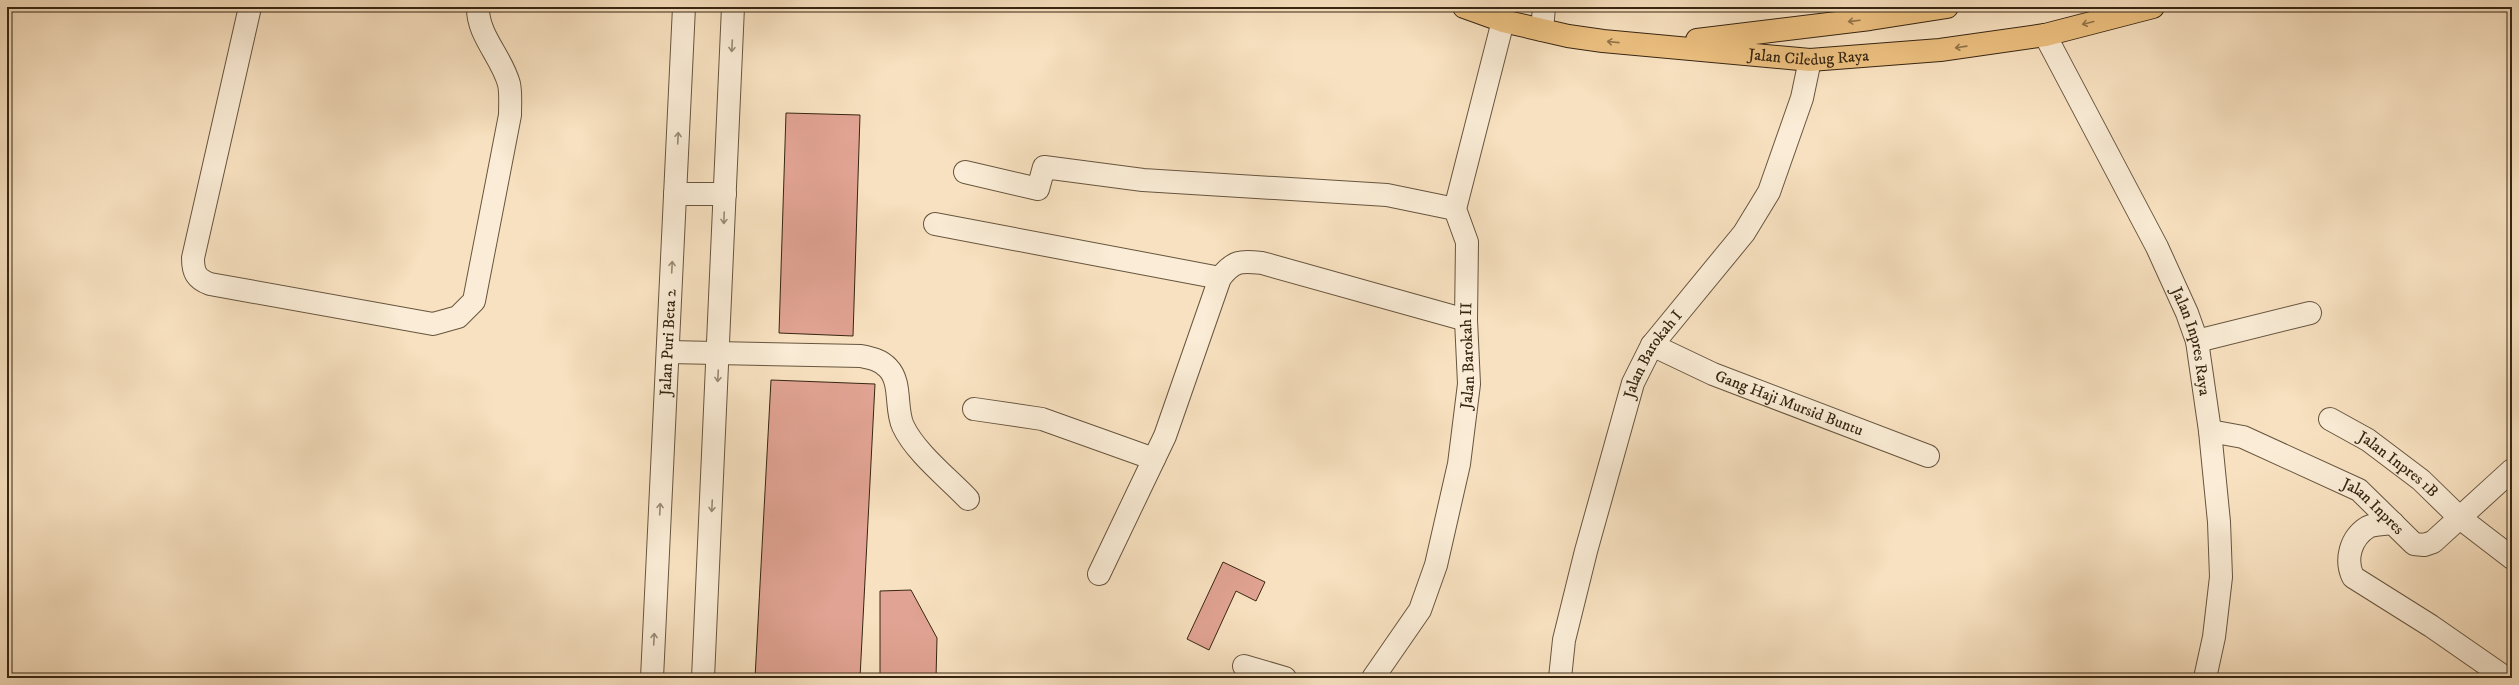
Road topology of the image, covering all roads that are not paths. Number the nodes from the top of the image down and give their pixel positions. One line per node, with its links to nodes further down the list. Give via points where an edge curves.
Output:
1 (250, 7): 2 (street, via 193,258 193,271 200,280 210,284 433,324 458,317 474,301 510,115 509,84 486,37 478,16)
2 (478, 7)
3 (684, 7): 15 (street, Jalan Puri Beta 2, one-way to 3)
4 (733, 7): 16 (street, one-way to 16)
5 (1464, 7): 9 (main road, Jalan Ciledug Raya)
6 (1544, 7): 10 (street)
7 (1948, 7): 12 (main road, one-way to 12)
8 (2153, 7): 11 (main road, Jalan Ciledug Raya, one-way to 11)
9 (1503, 21): 10 (main road, Jalan Ciledug Raya); 17 (street)
10 (1542, 30): 12 (main road, Jalan Ciledug Raya, one-way to 10, via 1603,41)
11 (2045, 34): 13 (main road, Jalan Ciledug Raya, one-way to 13, via 1917,52); 22 (street, Jalan Inpres Raya, via 2157,247 2187,313)
12 (1651, 46): 13 (main road, Jalan Ciledug Raya)
13 (1810, 60): 23 (street, Jalan Barokah I, via 1802,98 1769,192 1744,233)
14 (965, 172): 17 (street, via 1038,190 1044,167 1143,180 1387,195)
15 (675, 194): 16 (street); 24 (street, Jalan Puri Beta 2, one-way to 15)
16 (725, 194): 25 (street, one-way to 25)
17 (1455, 209): 21 (street, Jalan Barokah II, via 1467,242)
18 (935, 224): 19 (street)
19 (1220, 278): 21 (street, via 1229,267 1243,261 1262,263); 30 (street, via 1165,436)
20 (2310, 313): 22 (street)
21 (1466, 320): 41 (street, Jalan Barokah II, via 1469,384 1458,464 1436,565 1420,610)
22 (2197, 342): 28 (street, Jalan Inpres Raya)
23 (1652, 345): 29 (street, Gang Haji Mursid Buntu, via 1713,374); 42 (street, Jalan Barokah I, via 1633,383 1588,543 1564,640)
24 (668, 352): 25 (street); 38 (street, Jalan Puri Beta 2, one-way to 24)
25 (719, 353): 32 (street, via 861,356 877,360 889,369 896,384 897,408 903,426 914,442); 39 (street, one-way to 39)
26 (974, 409): 30 (street, via 1042,419)
27 (2330, 419): 33 (street, Jalan Inpres 1B, via 2368,440 2421,480)
28 (2210, 431): 34 (street, Jalan Inpres, via 2243,438 2359,490); 43 (street, Jalan Inpres Raya, via 2219,522 2221,577 2214,637)
29 (1928, 456)
30 (1154, 459): 36 (street)
31 (2512, 470): 33 (street, Jalan Inpres)
32 (968, 499)
33 (2460, 518): 34 (street, Jalan Inpres, via 2433,542 2424,545 2414,544); 35 (street, Jalan Inpres 1B)
34 (2393, 523): 44 (street, via 2368,527 2352,542 2348,566 2353,577 2431,626)
35 (2512, 558)
36 (1099, 574)
37 (1244, 666): 40 (street)
38 (652, 678)
39 (703, 678)
40 (1285, 678)
41 (1373, 678)
42 (1560, 678)
43 (2205, 678)
44 (2506, 678)

